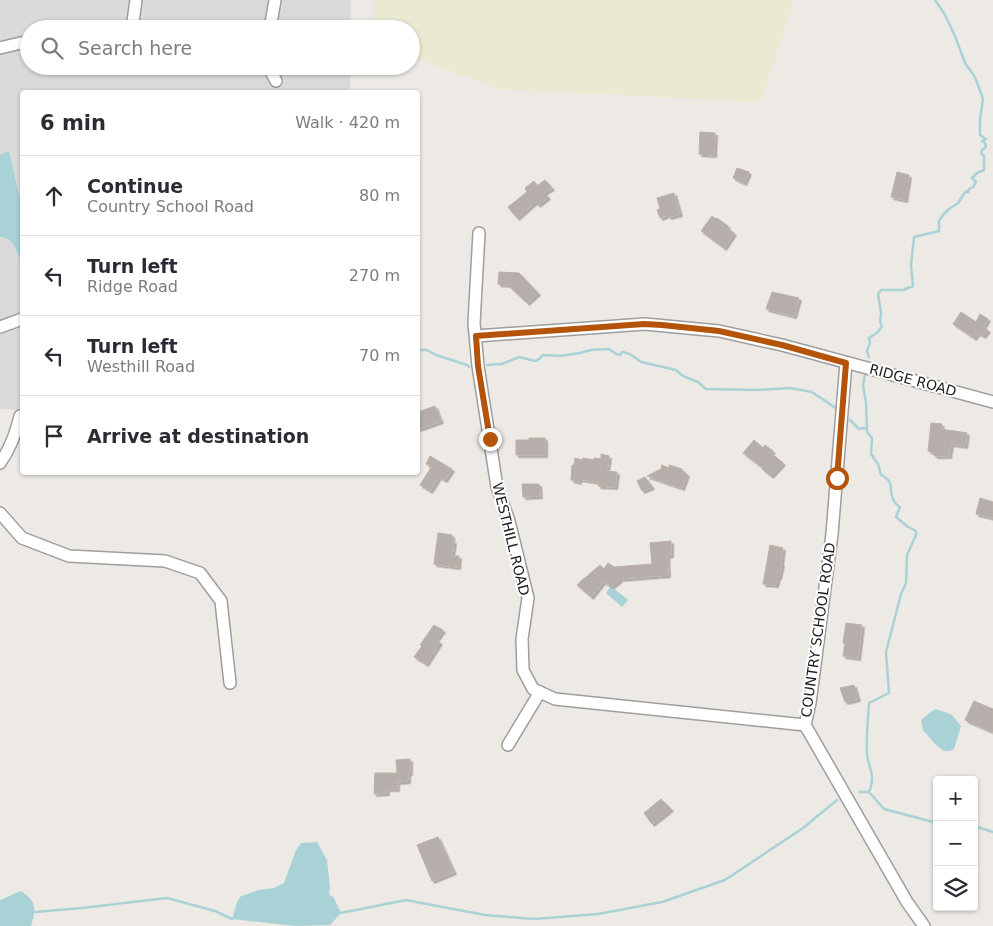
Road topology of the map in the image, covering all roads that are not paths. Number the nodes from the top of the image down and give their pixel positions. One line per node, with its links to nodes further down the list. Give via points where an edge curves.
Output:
1 (136, 0): 3 (street)
2 (275, 0): 4 (street)
3 (133, 20)
4 (272, 20)
5 (20, 43): 6 (street)
6 (1, 46)
7 (273, 75): 8 (street)
8 (276, 81)
9 (479, 233): 12 (street, WESTHILL ROAD)
10 (20, 320): 11 (street)
11 (0, 327)
12 (476, 336): 13 (street, RIDGE ROAD, via 662,325 719,331); 19 (street, WESTHILL ROAD, via 497,487 528,598 522,639 523,670 533,689)
13 (846, 363): 14 (street, RIDGE ROAD); 20 (street, COUNTRY SCHOOL ROAD, via 832,534 810,704)
14 (993, 402)
15 (20, 416): 16 (street, via 12,443)
16 (0, 463)
17 (0, 513): 18 (street, via 22,538 70,556 165,561 200,573 221,602)
18 (230, 684)
19 (540, 692): 20 (street, via 555,699); 21 (street)
20 (804, 725): 22 (street, COUNTRY SCHOOL ROAD)
21 (508, 745)
22 (924, 926)

